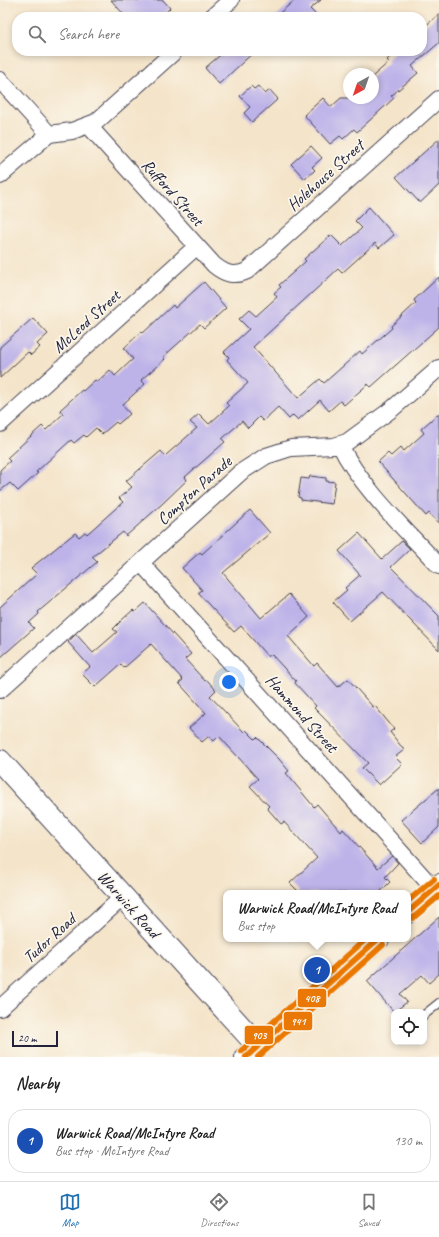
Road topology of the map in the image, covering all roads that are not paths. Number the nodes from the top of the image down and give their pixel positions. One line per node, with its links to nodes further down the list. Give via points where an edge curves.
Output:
1 (231, 0): 2 (street)
2 (218, 12)
3 (169, 56): 6 (street, via 102,117)
4 (0, 80): 7 (street)
5 (439, 99): 10 (street, Holehouse Street, via 247,270)
6 (88, 126): 7 (street); 9 (street, Rufford Street)
7 (49, 134): 8 (street)
8 (0, 176)
9 (197, 246): 10 (street, Rufford Street, via 219,269); 12 (street, McLeod Street)
10 (235, 275)
11 (439, 368): 13 (street, Compton Parade, via 379,419)
12 (0, 424)
13 (340, 445): 14 (street, Compton Parade, via 291,448 266,456 229,482); 15 (street, via 352,468)
14 (141, 563): 16 (street, Compton Parade); 18 (street, Hammond Street)
15 (439, 566)
16 (0, 690)
17 (0, 761): 19 (street, Warwick Road)
18 (436, 891): 20 (street)
19 (123, 897): 23 (street, Tudor Road); 25 (street, Warwick Road)
20 (411, 910)
21 (375, 942): 25 (street)
22 (439, 1003): 24 (lane)
23 (0, 1008)
24 (427, 1013)
25 (252, 1052)

